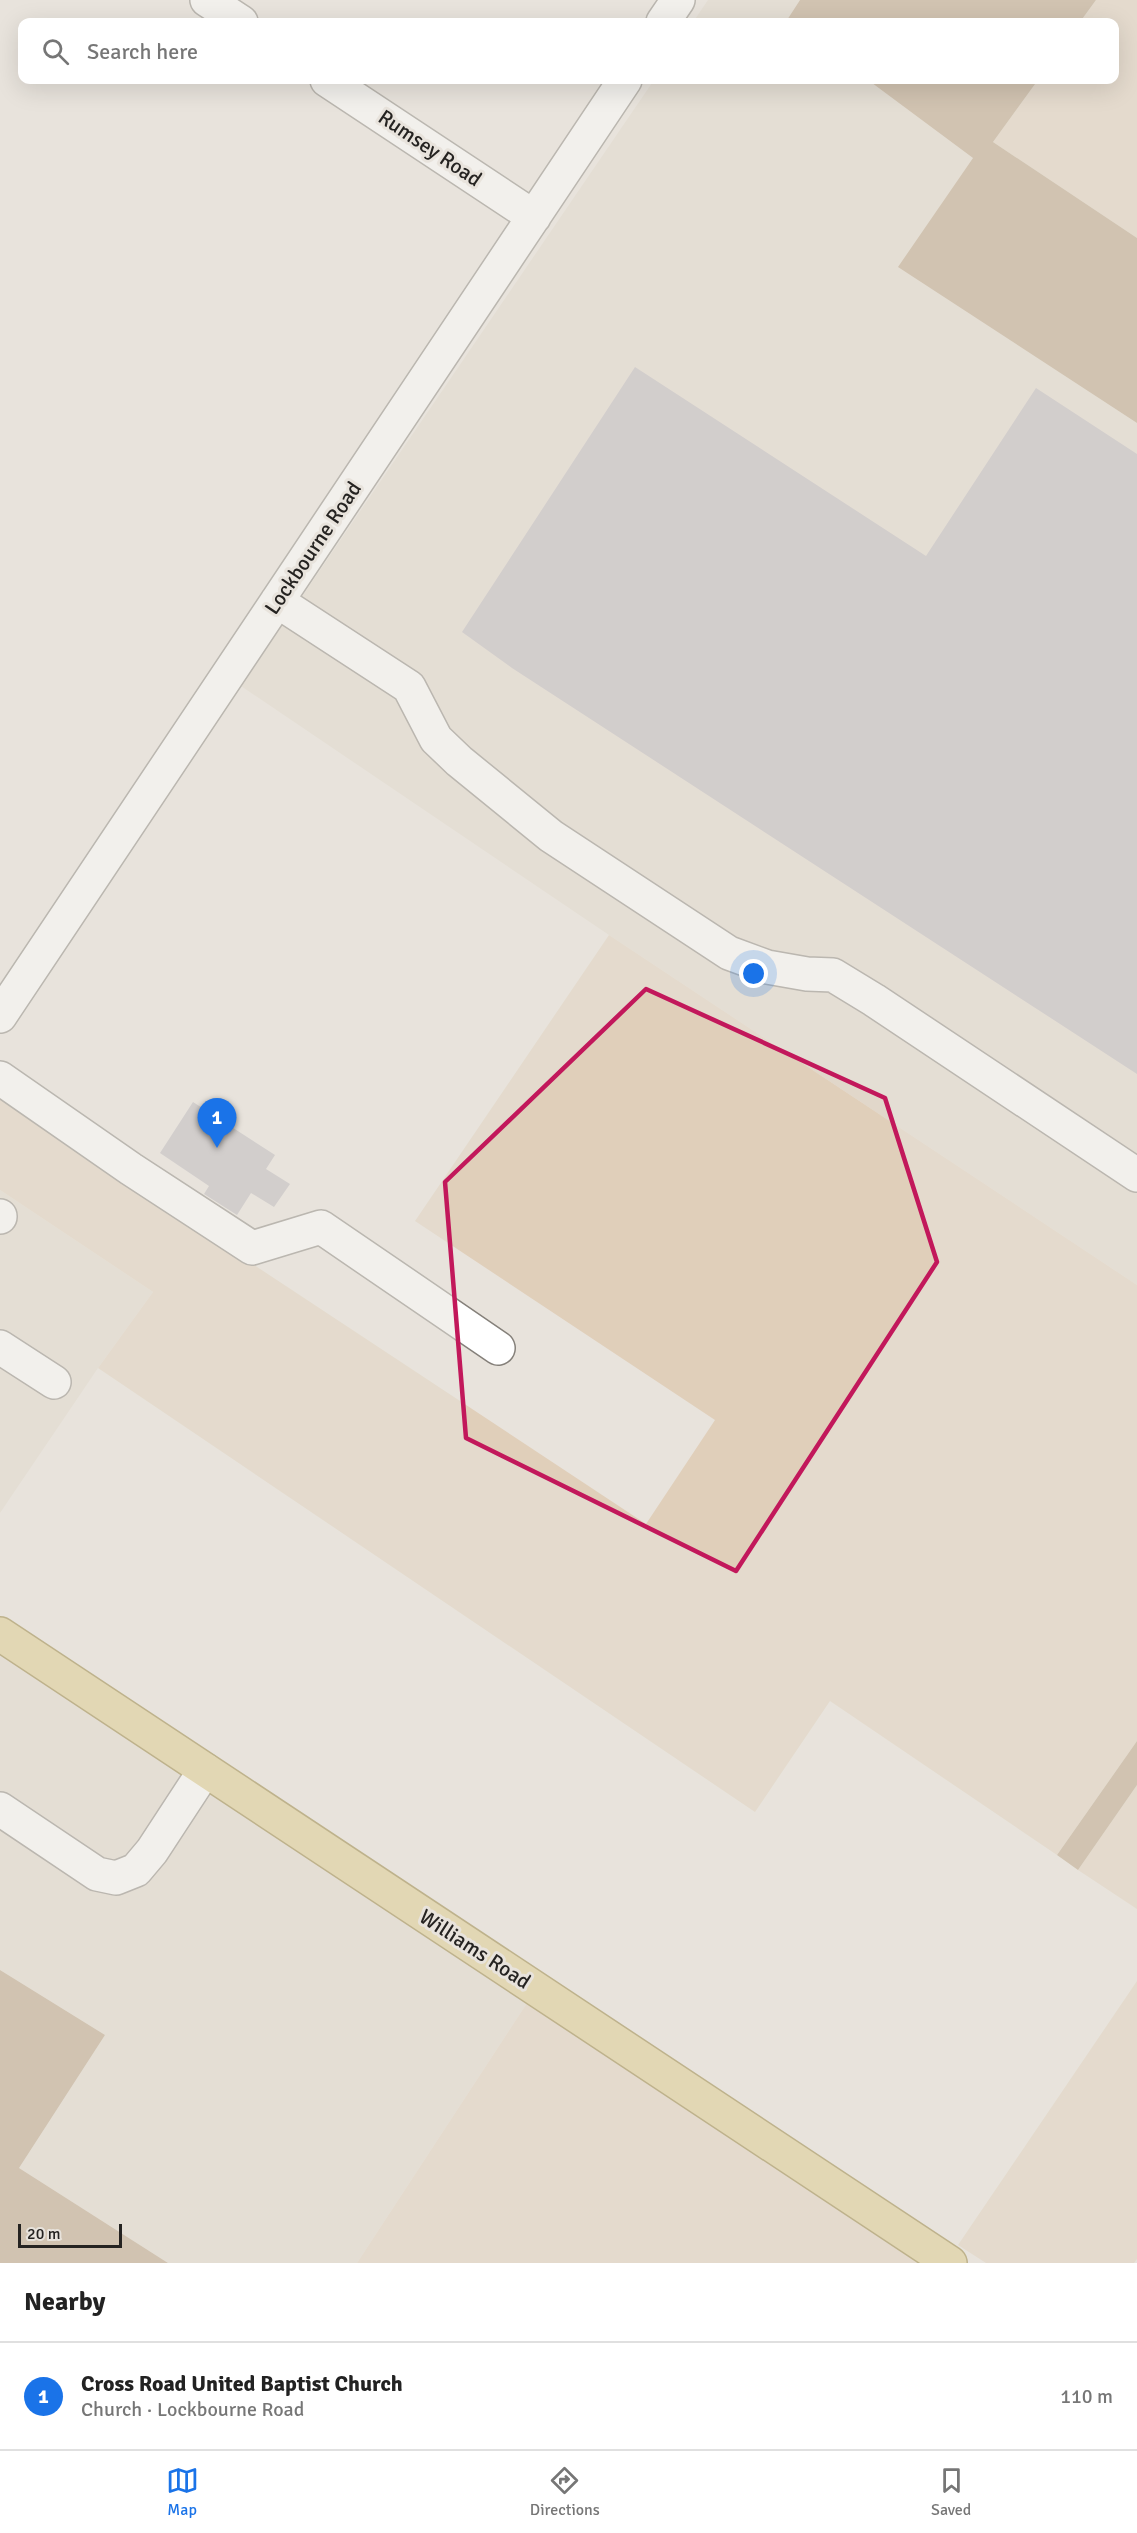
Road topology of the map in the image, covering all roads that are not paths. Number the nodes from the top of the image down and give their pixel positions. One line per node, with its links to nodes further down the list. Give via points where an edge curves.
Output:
1 (207, 0): 3 (street)
2 (678, 0): 4 (street)
3 (235, 18)
4 (666, 18)
5 (333, 84): 7 (street, Rumsey Road)
6 (622, 84): 7 (street, Lockbourne Road)
7 (534, 217): 8 (street, Lockbourne Road)
8 (277, 601): 9 (street, Lockbourne Road); 11 (street, via 409,687 436,739 551,836 729,953 767,967 833,975)
9 (0, 1016)
10 (0, 1078): 13 (street, via 252,1248 321,1227)
11 (1137, 1175)
12 (0, 1347): 14 (street)
13 (498, 1348)
14 (54, 1382)
15 (0, 1634): 16 (main road, Williams Road)
16 (205, 1770): 17 (street, via 152,1851 136,1870 116,1878 97,1874); 18 (main road, Williams Road)
17 (0, 1809)
18 (950, 2263)

